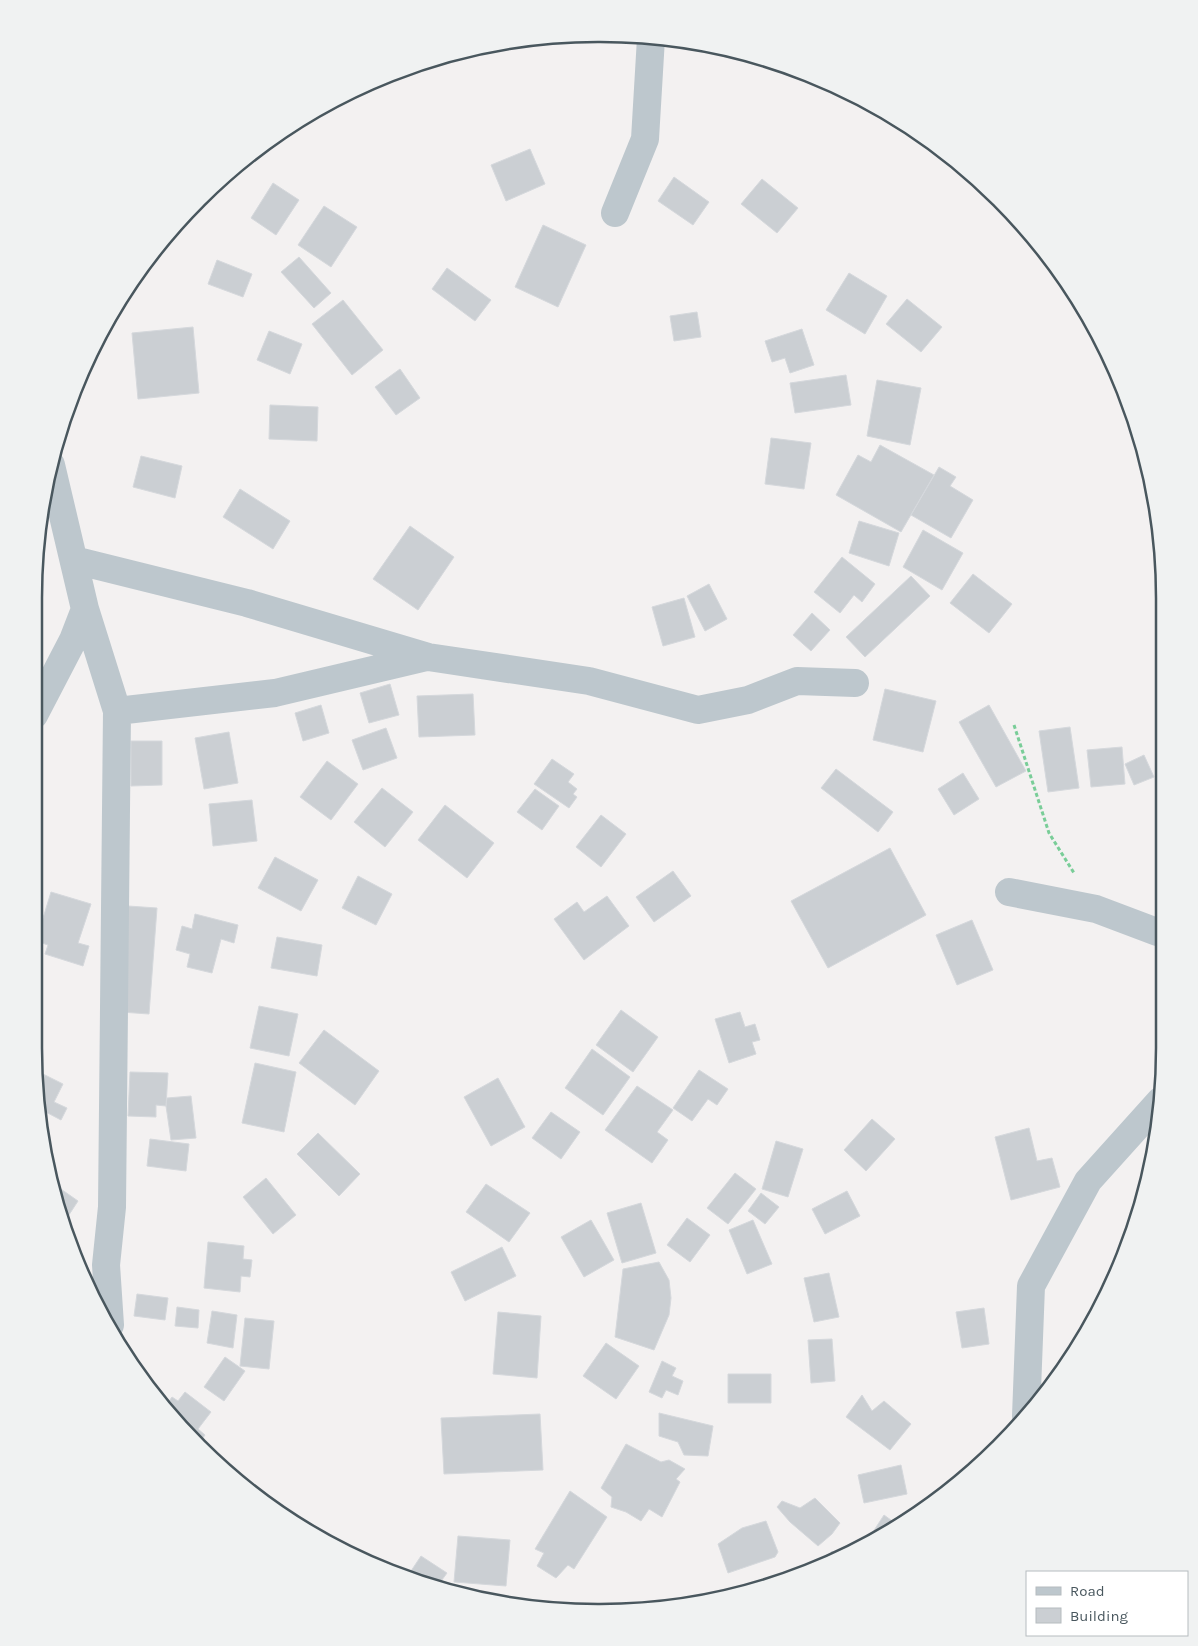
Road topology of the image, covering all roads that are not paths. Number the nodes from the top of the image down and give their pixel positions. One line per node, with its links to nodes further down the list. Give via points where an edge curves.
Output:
1 (652, 45): 2 (street, via 646,139)
2 (615, 213)
3 (55, 481): 4 (street)
4 (74, 560): 5 (street); 6 (street, via 247,603)
5 (85, 609): 8 (street, via 73,640); 9 (street)
6 (428, 657): 7 (street, via 589,681 698,710 748,700 796,681); 9 (street, via 275,693)
7 (855, 683)
8 (42, 699)
9 (117, 711): 13 (street, via 112,1207)
10 (1009, 892): 11 (street, via 1096,909)
11 (1156, 932)
12 (1152, 1110): 16 (street, via 1088,1181 1031,1286)
13 (106, 1265): 14 (street); 15 (street)
14 (94, 1280)
15 (109, 1310)
16 (1027, 1403)

